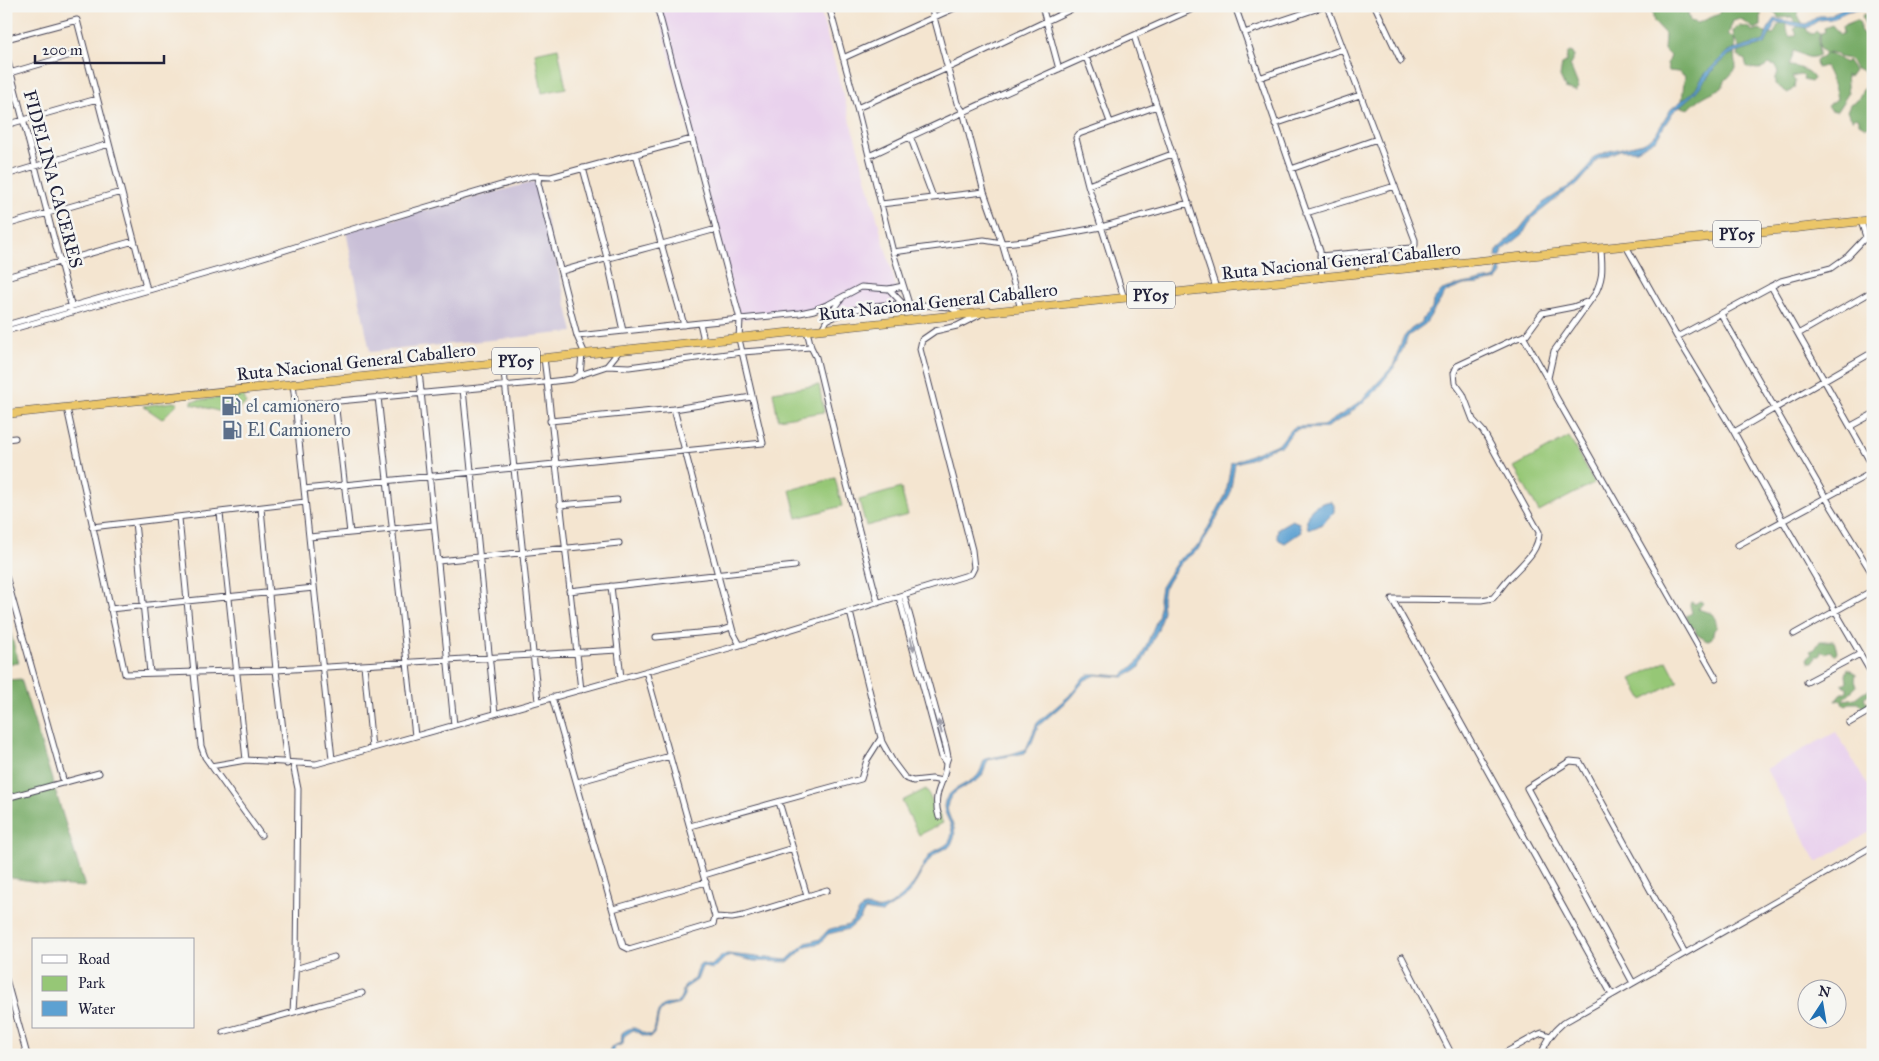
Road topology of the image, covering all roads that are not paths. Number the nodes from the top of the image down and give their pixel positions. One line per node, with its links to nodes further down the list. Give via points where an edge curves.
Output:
1 (658, 6): 37 (street)
2 (932, 6): 11 (street)
3 (959, 6): 11 (street)
4 (1042, 6): 12 (street)
5 (1078, 6): 12 (street)
6 (1199, 6): 14 (street)
7 (1234, 6): 13 (street)
8 (1326, 6): 13 (street); 16 (street)
9 (1375, 6): 21 (street)
10 (830, 7): 20 (street)
11 (935, 18): 20 (street); 22 (street)
12 (1046, 21): 22 (street); 23 (street)
13 (1244, 33): 25 (street)
14 (1134, 36): 19 (street); 28 (street)
15 (6, 39): 17 (street, via 77,20)
16 (1343, 49): 25 (street); 26 (street)
17 (85, 51): 24 (street); 27 (street)
18 (6, 54): 24 (street, FIDELINA CACERES)
19 (1086, 57): 23 (street); 32 (street)
20 (844, 58): 29 (street)
21 (1401, 60)
22 (948, 68): 29 (street); 30 (street, via 957,103)
23 (1060, 68): 30 (street)
24 (9, 73): 31 (street, FIDELINA CACERES)
25 (1260, 78): 34 (street)
26 (1360, 95): 34 (street); 36 (street)
27 (97, 99): 31 (street); 38 (street)
28 (1157, 106): 32 (street); 40 (street)
29 (857, 108): 41 (street)
30 (963, 111): 35 (street); 50 (street)
31 (23, 120): 33 (street); 42 (street, FIDELINA CACERES)
32 (1110, 122): 47 (street, via 1076,138)
33 (6, 124)
34 (1276, 124): 44 (street)
35 (910, 136): 41 (street); 51 (street)
36 (1377, 139): 44 (street); 48 (street)
37 (692, 140): 39 (street); 60 (street)
38 (109, 144): 42 (street); 49 (street)
39 (636, 154): 43 (street); 64 (street)
40 (1172, 154): 47 (street); 53 (street)
41 (869, 156): 52 (street)
42 (35, 166): 45 (street); 54 (street, FIDELINA CACERES)
43 (583, 168): 46 (street, via 551,177); 71 (street)
44 (1291, 169): 55 (street)
45 (6, 175)
46 (539, 176): 73 (street, via 538,184); 79 (street, via 257,259)
47 (1088, 185): 59 (street)
48 (1395, 186): 55 (street); 69 (street, via 1415,245)
49 (122, 192): 54 (street); 62 (street)
50 (984, 192): 51 (street); 63 (street)
51 (933, 197): 52 (street)
52 (881, 204): 68 (street)
53 (1188, 204): 59 (street); 80 (street)
54 (48, 213): 58 (street); 72 (street, FIDELINA CACERES)
55 (1306, 213): 70 (street)
56 (1873, 220): 57 (highway, Ruta Nacional General Caballero / PY05)
57 (1861, 221): 61 (street); 65 (highway, Ruta Nacional General Caballero / PY05)
58 (6, 226)
59 (1101, 227): 63 (street); 84 (street)
60 (716, 229): 64 (street); 93 (street)
61 (1866, 237): 67 (street); 78 (street, via 1831,268)
62 (134, 241): 72 (street); 79 (street)
63 (1002, 243): 68 (street, via 984,240); 89 (street)
64 (662, 245): 71 (street); 97 (street)
65 (1626, 246): 66 (highway, Ruta Nacional General Caballero / PY05); 105 (street)
66 (1602, 248): 74 (highway, Ruta Nacional General Caballero / PY05); 85 (street, via 1602,278)
67 (1873, 249)
68 (893, 252): 77 (street)
69 (1358, 253): 70 (street); 74 (street)
70 (1320, 256): 76 (street)
71 (607, 258): 73 (street); 100 (street)
72 (60, 262): 75 (street); 88 (street, FIDELINA CACERES)
73 (562, 271): 103 (street)
74 (1363, 274): 76 (highway, Ruta Nacional General Caballero / PY05)
75 (6, 277)
76 (1322, 278): 80 (highway, Ruta Nacional General Caballero / PY05)
77 (903, 286): 81 (street); 87 (street)
78 (1771, 286): 91 (street); 102 (street)
79 (146, 288): 88 (street)
80 (1216, 288): 84 (highway, Ruta Nacional General Caballero / PY05)
81 (889, 289): 83 (street, via 861,287); 86 (street)
82 (1873, 291): 102 (street)
83 (844, 295): 93 (street, via 814,310); 94 (street)
84 (1124, 298): 89 (highway, Ruta Nacional General Caballero / PY05)
85 (1589, 301): 104 (street, via 1542,313); 118 (street, via 1554,351)
86 (903, 304): 87 (street); 94 (street, via 857,310)
87 (909, 304): 92 (street, via 950,307)
88 (72, 309): 96 (street); 99 (street)
89 (1020, 309): 90 (highway, Ruta Nacional General Caballero / PY05)
90 (980, 314): 92 (highway, Ruta Nacional General Caballero / PY05); 178 (street, via 957,326 935,331 922,340 920,349 974,568 971,574)
91 (1722, 314): 105 (street); 130 (street)
92 (963, 315): 98 (highway, Ruta Nacional General Caballero / PY05)
93 (740, 319): 95 (street); 106 (street)
94 (827, 320): 98 (street)
95 (700, 323): 97 (street); 107 (street)
96 (6, 325)
97 (684, 325): 100 (street)
98 (822, 329): 101 (highway, Ruta Nacional General Caballero / PY05)
99 (6, 331)
100 (624, 331): 103 (street)
101 (807, 331): 106 (highway, Ruta Nacional General Caballero / PY05); 108 (street)
102 (1798, 334): 119 (street)
103 (577, 336): 112 (street)
104 (1523, 336): 118 (street); 247 (street, via 1457,366 1454,373 1455,383 1473,420 1483,431 1539,532 1539,542 1493,598 1392,599)
105 (1677, 337): 136 (street)
106 (739, 339): 107 (highway, Ruta Nacional General Caballero / PY05); 110 (street)
107 (702, 342): 109 (highway, Ruta Nacional General Caballero / PY05)
108 (811, 347): 110 (street); 181 (street)
109 (620, 350): 112 (highway, Ruta Nacional General Caballero / PY05); 115 (street)
110 (742, 352): 115 (street, via 629,367); 126 (street)
111 (1873, 352): 119 (street)
112 (583, 354): 113 (highway, Ruta Nacional General Caballero / PY05); 117 (street)
113 (544, 358): 114 (highway, Ruta Nacional General Caballero / PY05); 120 (street)
114 (503, 362): 116 (highway, Ruta Nacional General Caballero / PY05); 122 (street)
115 (607, 366): 117 (street)
116 (419, 370): 121 (highway, Ruta Nacional General Caballero / PY05); 124 (street)
117 (580, 375): 120 (street)
118 (1548, 378): 206 (street)
119 (1824, 380): 130 (street); 135 (street)
120 (547, 382): 122 (street); 134 (street)
121 (293, 383): 128 (street); 129 (highway, Ruta Nacional General Caballero / PY05)
122 (506, 385): 123 (street); 141 (street)
123 (463, 389): 124 (street); 143 (street)
124 (420, 393): 125 (street); 145 (street)
125 (378, 397): 127 (street); 146 (street)
126 (752, 397): 131 (street); 139 (street, via 763,443)
127 (335, 401): 128 (street); 147 (street)
128 (296, 405): 148 (street)
129 (67, 408): 132 (highway, Ruta Nacional General Caballero / PY05); 159 (street)
130 (1776, 408): 136 (street); 149 (street)
131 (674, 409): 134 (street); 139 (street)
132 (6, 414)
133 (1873, 414): 135 (street)
134 (550, 422): 140 (street)
135 (1851, 426): 142 (street)
136 (1734, 432): 157 (street)
137 (15, 438): 138 (street)
138 (6, 439)
139 (684, 451): 140 (street); 170 (street)
140 (555, 462): 141 (street); 152 (street)
141 (514, 467): 143 (street); 166 (street)
142 (1873, 467)
143 (472, 471): 145 (street); 167 (street)
144 (1873, 472): 149 (street)
145 (429, 476): 146 (street); 158 (street)
146 (387, 480): 147 (street); 160 (street)
147 (345, 484): 148 (street); 161 (street)
148 (304, 489): 151 (street)
149 (1826, 498): 157 (street); 171 (street)
150 (617, 500): 152 (street)
151 (306, 502): 153 (street); 162 (street)
152 (560, 505): 165 (street)
153 (261, 508): 154 (street); 177 (street)
154 (220, 513): 155 (street); 179 (street)
155 (179, 518): 156 (street); 180 (street)
156 (135, 522): 159 (street); 182 (street)
157 (1783, 522): 164 (street); 184 (street)
158 (434, 525): 160 (street); 168 (street)
159 (92, 526): 183 (street)
160 (393, 529): 161 (street); 196 (street)
161 (350, 533): 162 (street)
162 (309, 537): 174 (street)
163 (619, 543): 165 (street)
164 (1738, 545)
165 (565, 549): 166 (street); 176 (street)
166 (523, 553): 167 (street); 193 (street)
167 (480, 557): 168 (street); 194 (street)
168 (438, 561): 195 (street)
169 (795, 566): 170 (street)
170 (718, 575): 173 (street); 186 (street)
171 (1873, 575)
172 (6, 576): 226 (street)
173 (611, 586): 176 (street); 190 (street)
174 (314, 588): 177 (street); 198 (street)
175 (1873, 590): 184 (street)
176 (570, 591): 191 (street)
177 (269, 593): 179 (street); 199 (street)
178 (902, 596): 181 (street); 224 (street, via 946,763)
179 (230, 597): 180 (street); 200 (street)
180 (186, 601): 182 (street); 202 (street)
181 (878, 603): 185 (street)
182 (144, 606): 183 (street); 203 (street)
183 (110, 609): 203 (street, via 125,674)
184 (1835, 611): 187 (street); 192 (street)
185 (850, 612): 189 (street); 216 (street)
186 (731, 627): 188 (street, via 720,631); 189 (street)
187 (1794, 634)
188 (656, 637)
189 (740, 645): 201 (street)
190 (618, 650): 191 (street); 205 (street)
191 (577, 654): 193 (street); 208 (street)
192 (1860, 654): 204 (street); 207 (street)
193 (533, 656): 194 (street); 210 (street)
194 (489, 658): 195 (street); 212 (street)
195 (448, 660): 196 (street); 214 (street)
196 (407, 662): 197 (street); 215 (street)
197 (364, 664): 198 (street); 217 (street)
198 (322, 667): 199 (street); 219 (street)
199 (276, 670): 200 (street); 221 (street)
200 (237, 671): 202 (street); 220 (street)
201 (646, 671): 205 (street); 218 (street)
202 (194, 672): 203 (street); 222 (street, via 201,746)
203 (150, 673)
204 (1873, 676)
205 (621, 678): 208 (street)
206 (1716, 678)
207 (1807, 682)
208 (581, 690): 209 (street)
209 (552, 698): 210 (street); 225 (street)
210 (538, 702): 212 (street)
211 (1873, 709): 213 (street)
212 (495, 714): 214 (street)
213 (1849, 723)
214 (454, 725): 215 (street)
215 (415, 736): 217 (street)
216 (881, 738): 224 (street, via 905,778 914,781); 228 (street, via 867,760 861,779)
217 (372, 748): 219 (street)
218 (670, 756): 225 (street); 230 (street)
219 (332, 759): 221 (street, via 316,764)
220 (246, 760): 221 (street); 222 (street)
221 (290, 764): 243 (street, via 298,789)
222 (212, 766): 231 (street)
223 (99, 773): 226 (street)
224 (942, 780): 229 (street, via 935,804)
225 (577, 782): 238 (street)
226 (64, 783): 227 (street)
227 (6, 798)
228 (780, 802): 230 (street); 233 (street)
229 (939, 817)
230 (690, 826): 234 (street)
231 (261, 835)
232 (1873, 846): 240 (street)
233 (793, 848): 234 (street); 237 (street)
234 (704, 875): 235 (street)
235 (706, 882): 238 (street); 239 (street)
236 (827, 890): 237 (street)
237 (807, 896): 239 (street, via 743,916)
238 (613, 909): 239 (street, via 624,946 629,949 713,924)
239 (715, 917)
240 (1685, 953): 245 (street); 245 (street, via 1580,762 1570,761 1527,788)
241 (334, 957): 243 (street)
242 (1402, 957): 252 (street)
243 (295, 969): 248 (street)
244 (6, 980): 251 (street)
245 (1633, 983): 247 (street)
246 (362, 993): 248 (street)
247 (1612, 995): 250 (street, via 1563,1022)
248 (293, 1012): 249 (street)
249 (223, 1032)
250 (1550, 1036): 253 (street, via 1537,1034); 254 (street)
251 (27, 1055)
252 (1452, 1055)
253 (1500, 1055)
254 (1541, 1055)

